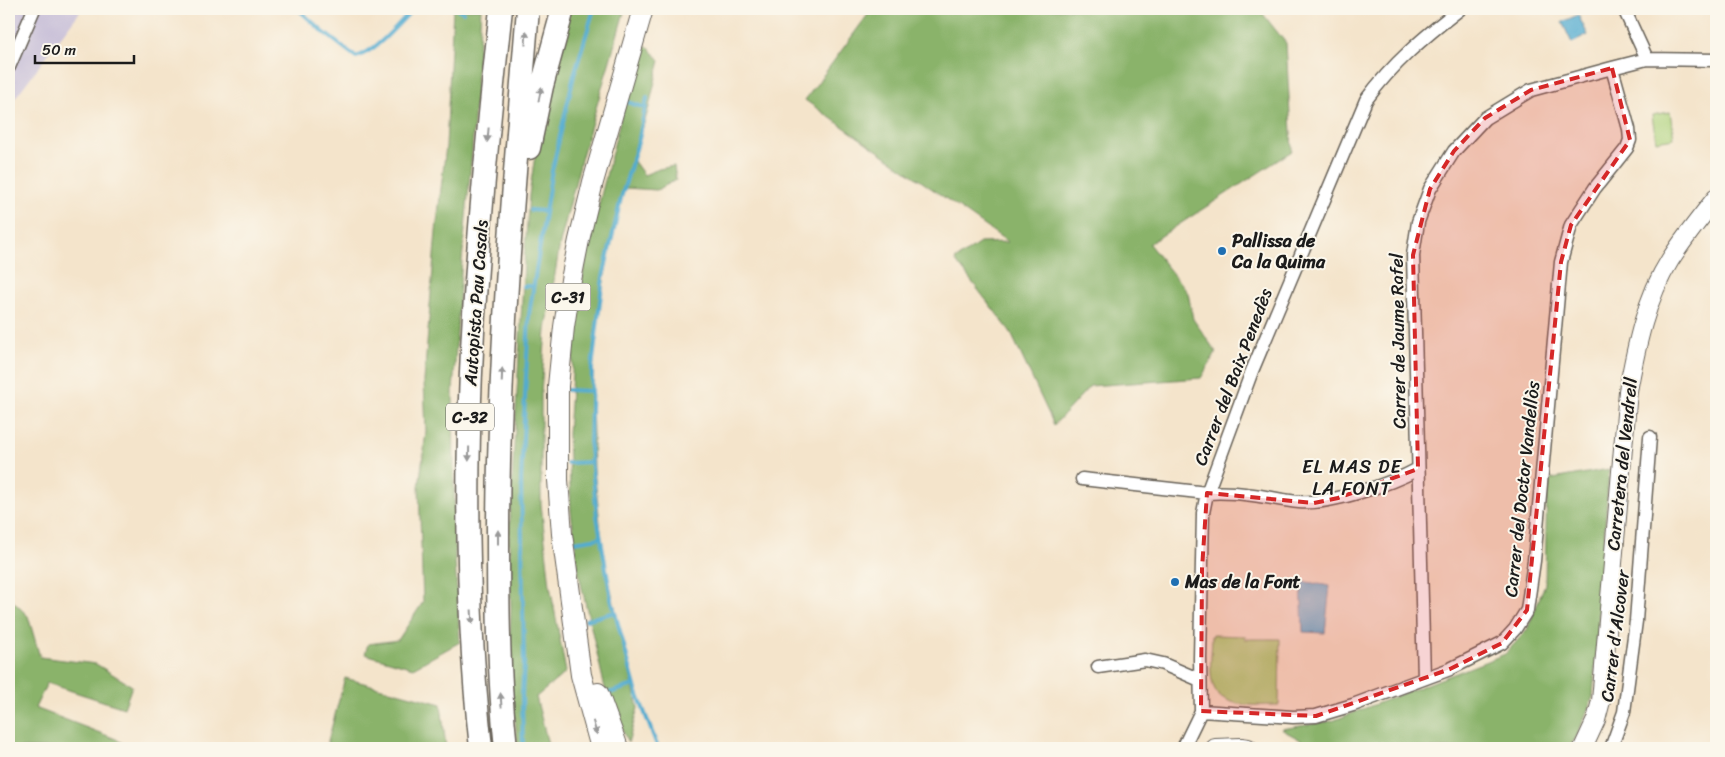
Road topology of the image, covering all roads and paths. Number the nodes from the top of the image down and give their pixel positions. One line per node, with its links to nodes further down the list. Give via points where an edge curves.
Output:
1 (34, 9): 11 (street)
2 (491, 9): 13 (highway)
3 (501, 9): 13 (highway, Autopista Pau Casals / C-32)
4 (528, 9): 16 (highway, Autopista Pau Casals / C-32, one-way to 4)
5 (563, 9): 16 (highway, one-way to 5, via 524,189 530,140)
6 (643, 9): 22 (main road, C-31, via 589,198 564,326 558,386 558,480)
7 (1460, 9): 21 (street, Carrer del Baix Penedès, via 1413,47 1383,77 1366,100 1252,371)
8 (1624, 9): 9 (street)
9 (1647, 59): 10 (street, Carrer de Jaume Rafel); 12 (street, Carrer de Jaume Rafel)
10 (1716, 60)
11 (9, 68)
12 (1612, 68): 19 (street, Carrer de Jaume Rafel, via 1531,90 1485,118 1454,151 1430,189 1418,222 1412,255); 24 (street, Carrer del Doctor Vandellòs, via 1630,140 1571,226 1561,262 1527,610 1502,643)
13 (492, 86): 27 (highway, Autopista Pau Casals / C-32, one-way to 27, via 477,268 469,451 471,616)
14 (1716, 198): 17 (street, Carretera del Vendrell)
15 (1716, 214): 17 (street)
16 (511, 227): 28 (highway, Autopista Pau Casals / C-32, one-way to 16, via 501,698 499,464)
17 (1689, 232): 34 (street, Carretera del Vendrell, via 1669,261 1651,300 1636,348 1628,391 1601,701)
18 (1650, 437): 35 (street, Carrer d'Alcover, via 1636,621 1624,712)
19 (1418, 469): 21 (street, via 1405,477 1314,503); 24 (street, Carrer de Jaume Rafel)
20 (1082, 478): 21 (street)
21 (1207, 493): 25 (street, Carrer del Baix Penedès, via 1203,512)
22 (571, 594): 29 (main road, C-31, one-way to 29, via 581,674); 30 (main road, C-31, via 600,700)
23 (1098, 667): 25 (street, via 1145,660)
24 (1424, 678): 26 (street, Carrer del Doctor Vandellòs, via 1316,716)
25 (1200, 680): 26 (street, Carrer del Baix Penedès)
26 (1201, 712): 31 (street, Carrer del Baix Penedès)
27 (481, 748)
28 (506, 748)
29 (601, 748)
30 (618, 748)
31 (1183, 748)
32 (1215, 748): 33 (street)
33 (1248, 748)
34 (1583, 748)
35 (1611, 748)

